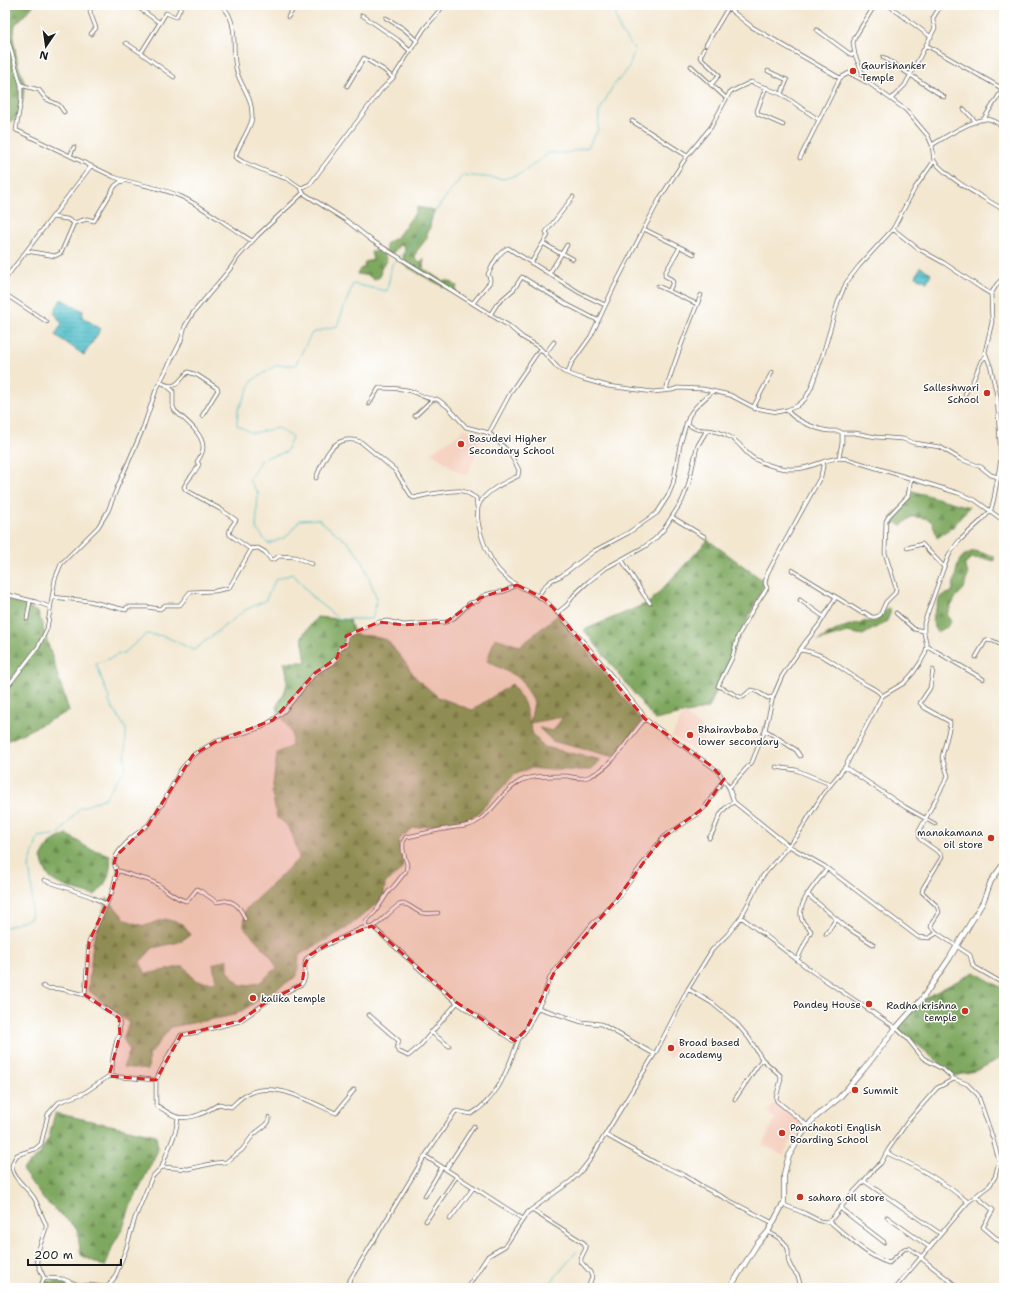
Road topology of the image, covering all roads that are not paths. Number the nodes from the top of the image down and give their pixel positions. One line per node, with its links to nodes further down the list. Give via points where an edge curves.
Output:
1 (91, 5): 16 (street, via 90,12 96,28)
2 (181, 5): 14 (street, via 176,17 166,13)
3 (222, 5): 59 (street, via 229,15 234,31 233,52 236,70 252,106 252,120 235,156 243,162 288,179)
4 (296, 5): 12 (street)
5 (444, 5): 18 (street)
6 (875, 5): 26 (street, via 855,37 853,43)
7 (888, 5): 17 (street)
8 (941, 5): 17 (street, via 933,18 935,28)
9 (136, 6): 14 (street)
10 (728, 7): 21 (street); 33 (street, via 752,27)
11 (362, 16): 24 (street)
12 (288, 18)
13 (386, 18): 18 (street)
14 (160, 23): 25 (street)
15 (817, 30): 26 (street, via 850,54)
16 (91, 34)
17 (931, 37): 22 (street)
18 (417, 41): 24 (street)
19 (5, 43): 36 (street, via 9,43)
20 (126, 43): 25 (street)
21 (706, 45)
22 (926, 45): 30 (street); 46 (street, via 1003,89)
23 (704, 49): 35 (street, via 700,56 719,75)
24 (410, 51): 32 (street)
25 (142, 54): 31 (street)
26 (856, 55): 34 (street)
27 (884, 57): 30 (street)
28 (690, 66): 35 (street)
29 (768, 71): 39 (street, via 787,80)
30 (910, 74): 40 (street); 42 (street, via 905,85)
31 (174, 77)
32 (393, 78): 37 (street, via 364,58); 59 (street, via 381,90 310,184)
33 (840, 78): 34 (street, via 849,73); 45 (street)
34 (870, 84): 42 (street)
35 (711, 85): 41 (street)
36 (21, 86): 44 (street, via 39,90 46,99 59,105); 53 (street, via 16,130)
37 (347, 86)
38 (766, 87): 39 (street); 41 (street, via 751,82 730,92); 49 (street, via 758,114)
39 (781, 94): 45 (street)
40 (944, 97)
41 (726, 98): 54 (street, via 711,127)
42 (892, 99): 51 (street, via 906,110 928,136)
43 (964, 109): 48 (street)
44 (64, 112)
45 (819, 120): 55 (street)
46 (983, 120): 48 (street); 50 (street, via 988,119)
47 (632, 121): 54 (street)
48 (976, 122): 51 (street, via 960,128)
49 (783, 125)
50 (1004, 127)
51 (932, 145): 56 (street)
52 (74, 147): 53 (street)
53 (70, 156): 57 (street)
54 (687, 156): 65 (street)
55 (800, 158)
56 (934, 161): 62 (street, via 971,191); 66 (street, via 915,188)
57 (91, 166): 58 (street); 63 (street)
58 (124, 181): 64 (street, via 115,186 94,221 87,219); 67 (street, via 181,196)
59 (301, 188): 60 (street)
60 (303, 193): 67 (street); 84 (street, via 371,240)
61 (573, 197): 68 (street, via 546,232 548,234)
62 (1004, 210)
63 (52, 217): 64 (street, via 67,219); 71 (street)
64 (74, 223): 71 (street, via 61,253 55,256)
65 (644, 229): 70 (street); 86 (street)
66 (893, 229): 82 (street, via 917,248); 104 (street, via 846,283 811,388 805,399)
67 (252, 241): 96 (street, via 185,326 181,342)
68 (543, 243): 72 (street); 75 (street)
69 (567, 245): 72 (street)
70 (680, 247): 73 (street); 80 (street, via 665,273 673,282)
71 (27, 251): 78 (street)
72 (562, 253): 74 (street); 76 (street)
73 (694, 254)
74 (573, 259)
75 (531, 263): 76 (street); 84 (street, via 508,248 502,251 488,274 490,282)
76 (549, 274): 86 (street)
77 (1004, 277): 82 (street)
78 (5, 279)
79 (658, 286): 80 (street)
80 (669, 291): 85 (street)
81 (5, 294): 89 (street)
82 (991, 294): 93 (street, via 992,322)
83 (701, 295): 85 (street)
84 (473, 304): 87 (street)
85 (697, 304): 98 (street)
86 (605, 305): 88 (street)
87 (490, 315): 88 (street, via 496,304 514,289 522,276); 91 (street)
88 (597, 320): 95 (street)
89 (47, 322)
90 (554, 342): 92 (street)
91 (540, 349): 92 (street); 111 (street, via 512,390)
92 (545, 354): 95 (street, via 558,368)
93 (986, 356): 100 (street); 105 (street, via 995,384)
94 (772, 372): 103 (street, via 754,406)
95 (568, 373): 98 (street, via 608,386 653,392)
96 (160, 382): 97 (street); 132 (street, via 108,511 98,527 62,564 55,579)
97 (166, 386): 107 (street, via 177,384 188,372 217,387 218,390); 123 (street, via 172,391 175,411 200,434 204,446 197,462 198,467 184,487 236,520 231,527 230,536)
98 (666, 390): 99 (street, via 690,388)
99 (712, 392): 103 (street, via 730,395); 109 (street, via 695,408)
100 (965, 394)
101 (432, 400): 102 (street, via 409,390 379,388); 108 (street); 111 (street, via 442,402 466,427)
102 (369, 404)
103 (756, 409): 104 (street, via 777,412)
104 (787, 410): 112 (street, via 790,415 806,423)
105 (998, 411): 106 (street); 115 (street)
106 (1004, 412)
107 (202, 416)
108 (415, 416)
109 (687, 421): 110 (street, via 693,428); 131 (street, via 673,484 657,513 552,580)
110 (707, 430): 114 (street, via 733,438 753,458 779,468 805,468); 120 (street, via 697,447 688,486 679,508)
111 (489, 433): 118 (street, via 509,452 519,470 518,476 487,494 480,501)
112 (842, 433): 113 (street); 115 (street, via 940,447)
113 (839, 457): 114 (street); 117 (street)
114 (824, 461): 151 (street, via 821,476 767,574 767,588 738,636 732,658 718,686 740,697 751,690 768,698)
115 (998, 477): 119 (street)
116 (316, 478): 118 (street, via 331,447 340,442 354,440 361,442 392,467 414,498 426,494 463,491 476,498)
117 (911, 478): 119 (street, via 958,492); 133 (street, via 908,496 889,516 886,525 885,553 896,588 895,593 886,602 880,615 874,618)
118 (478, 509): 129 (street, via 479,525 493,563)
119 (990, 510): 121 (street); 127 (street, via 959,541)
120 (672, 517): 122 (street); 125 (street, via 655,539)
121 (1004, 520)
122 (705, 537)
123 (252, 548): 126 (street, via 265,552 271,560 279,556 292,556); 132 (street, via 229,588 190,592 180,605 165,605 160,609 127,607 126,610 89,601)
124 (907, 548): 127 (street, via 922,544)
125 (622, 560): 136 (street); 138 (street, via 588,582)
126 (312, 564)
127 (944, 566): 142 (street, via 924,623)
128 (792, 570): 133 (street)
129 (517, 585): 131 (street); 167 (street, via 470,603 446,622 404,624 386,621 346,636 346,645 340,648 337,658 315,673 284,711 273,720 262,727 209,745 193,755 180,771 148,825 131,838 116,856 114,863)
130 (5, 594): 135 (street)
131 (538, 596): 138 (street, via 545,599)
132 (52, 597): 137 (street)
133 (836, 597): 140 (street)
134 (800, 600): 140 (street)
135 (30, 601): 137 (street); 141 (street)
136 (650, 602)
137 (50, 607): 149 (street, via 47,629 38,647)
138 (557, 613): 152 (street)
139 (896, 613): 142 (street, via 914,628)
140 (824, 617): 145 (street)
141 (27, 619)
142 (924, 631): 143 (street)
143 (927, 646): 148 (street); 150 (street, via 920,663 904,683)
144 (1004, 646): 146 (street, via 986,640)
145 (800, 650): 150 (street, via 832,660); 151 (street, via 782,676)
146 (976, 657)
147 (933, 670): 161 (street, via 930,688 920,703 950,722 942,757 948,776)
148 (983, 679)
149 (5, 690)
150 (882, 696): 156 (street)
151 (773, 697): 153 (street)
152 (645, 720): 157 (street, via 710,765); 176 (street, via 616,756 587,778 532,777 519,782 479,821 469,826 406,837 403,842 406,871 366,921)
153 (765, 730): 154 (street, via 796,750); 159 (street, via 752,762)
154 (800, 756)
155 (776, 767): 158 (street, via 796,770)
156 (845, 767): 158 (street); 161 (street)
157 (724, 779): 159 (street); 187 (street, via 698,814 665,836 617,899 593,923 550,977)
158 (830, 784): 164 (street)
159 (729, 788): 160 (street)
160 (734, 802): 163 (street, via 727,805 720,814); 164 (street)
161 (926, 819): 162 (street); 178 (street, via 919,832 920,839 942,857 922,892 937,906 939,912 931,928)
162 (935, 824)
163 (709, 838)
164 (789, 846): 166 (street); 172 (street, via 762,877)
165 (1004, 861): 180 (street)
166 (827, 869): 169 (street); 178 (street, via 918,937 929,938)
167 (117, 872): 170 (street); 173 (street, via 154,882 186,901 197,889 200,890 217,902 228,901 236,905)
168 (44, 880): 170 (street)
169 (807, 894): 174 (street); 181 (street, via 800,912 802,921 811,934)
170 (106, 904): 185 (street, via 89,942)
171 (438, 913): 175 (street, via 421,913 408,905 400,904)
172 (741, 917): 181 (street); 184 (street, via 713,948)
173 (245, 919)
174 (836, 919): 177 (street); 179 (street)
175 (373, 927): 176 (street); 186 (street)
176 (365, 928): 197 (street, via 335,940 310,955 304,964 305,978 302,984 268,1001 240,1021 181,1035)
177 (826, 934)
178 (937, 934): 180 (street)
179 (874, 944)
180 (956, 946): 182 (street, via 970,955 973,966); 189 (street, via 922,999)
181 (797, 960): 189 (street)
182 (1004, 984)
183 (43, 986): 185 (street)
184 (688, 989): 193 (street); 194 (street, via 712,1003 737,1024)
185 (85, 995): 195 (street, via 119,1018 120,1035)
186 (457, 1003): 190 (street); 191 (street, via 512,1040)
187 (538, 1008): 191 (street); 193 (street, via 582,1022 600,1024)
188 (369, 1015): 190 (street, via 399,1041 398,1051 406,1056 410,1056)
189 (896, 1028): 196 (street, via 923,1058); 203 (street, via 839,1098)
190 (431, 1032): 192 (street)
191 (519, 1039): 207 (street, via 506,1074 490,1100 471,1114 455,1112)
192 (449, 1046)
193 (654, 1054): 204 (street)
194 (762, 1059): 199 (street); 203 (street, via 780,1075 776,1101)
195 (109, 1076): 197 (street); 232 (street, via 84,1093 59,1102 48,1114 41,1144 35,1149 17,1155 12,1167 15,1175 36,1200 46,1224 36,1257)
196 (954, 1079): 205 (street, via 937,1088 908,1121); 208 (street, via 967,1084 978,1095)
197 (156, 1080): 200 (street, via 156,1105)
198 (354, 1090): 200 (street, via 336,1113 301,1097 272,1090 259,1090 245,1095 231,1107 220,1104 198,1115)
199 (735, 1098)
200 (178, 1117): 209 (street, via 176,1133)
201 (269, 1117): 209 (street, via 268,1124 252,1135 242,1150 226,1162 188,1168)
202 (474, 1126): 210 (street)
203 (808, 1126): 217 (street, via 789,1156 784,1176)
204 (606, 1135): 219 (street, via 582,1170); 225 (street)
205 (887, 1152): 212 (street, via 881,1163); 216 (street, via 922,1170)
206 (1004, 1155): 208 (street)
207 (425, 1156): 210 (street); 235 (street)
208 (999, 1161): 215 (street, via 990,1185)
209 (162, 1167): 233 (street, via 152,1177 115,1277)
210 (444, 1168): 211 (street); 214 (street)
211 (456, 1176): 213 (street); 223 (street)
212 (864, 1181): 218 (street); 227 (street)
213 (474, 1187): 221 (street); 222 (street)
214 (425, 1196)
215 (976, 1196): 216 (street); 229 (street, via 993,1210 983,1226)
216 (968, 1202): 227 (street)
217 (784, 1205): 224 (street, via 820,1221); 225 (street)
218 (840, 1208): 224 (street); 228 (street)
219 (532, 1210): 222 (street); 237 (street, via 584,1243 586,1248 580,1262 592,1278)
220 (887, 1217): 230 (street)
221 (450, 1219)
222 (523, 1219): 236 (street, via 505,1246 488,1256)
223 (426, 1221)
224 (829, 1221): 231 (street, via 868,1253 883,1261 889,1263 904,1249 909,1248)
225 (773, 1223): 226 (street)
226 (768, 1232): 238 (street); 239 (street, via 781,1239 788,1248 788,1262 798,1275)
227 (941, 1234): 230 (street)
228 (884, 1242)
229 (1004, 1245)
230 (929, 1247): 231 (street)
231 (922, 1258): 240 (street); 241 (street)
232 (44, 1278): 233 (street, via 63,1279 80,1286); 234 (street)
233 (108, 1287)
234 (40, 1288)
235 (345, 1288)
236 (467, 1288)
237 (588, 1288)
238 (730, 1288)
239 (800, 1288)
240 (895, 1288)
241 (960, 1288)

